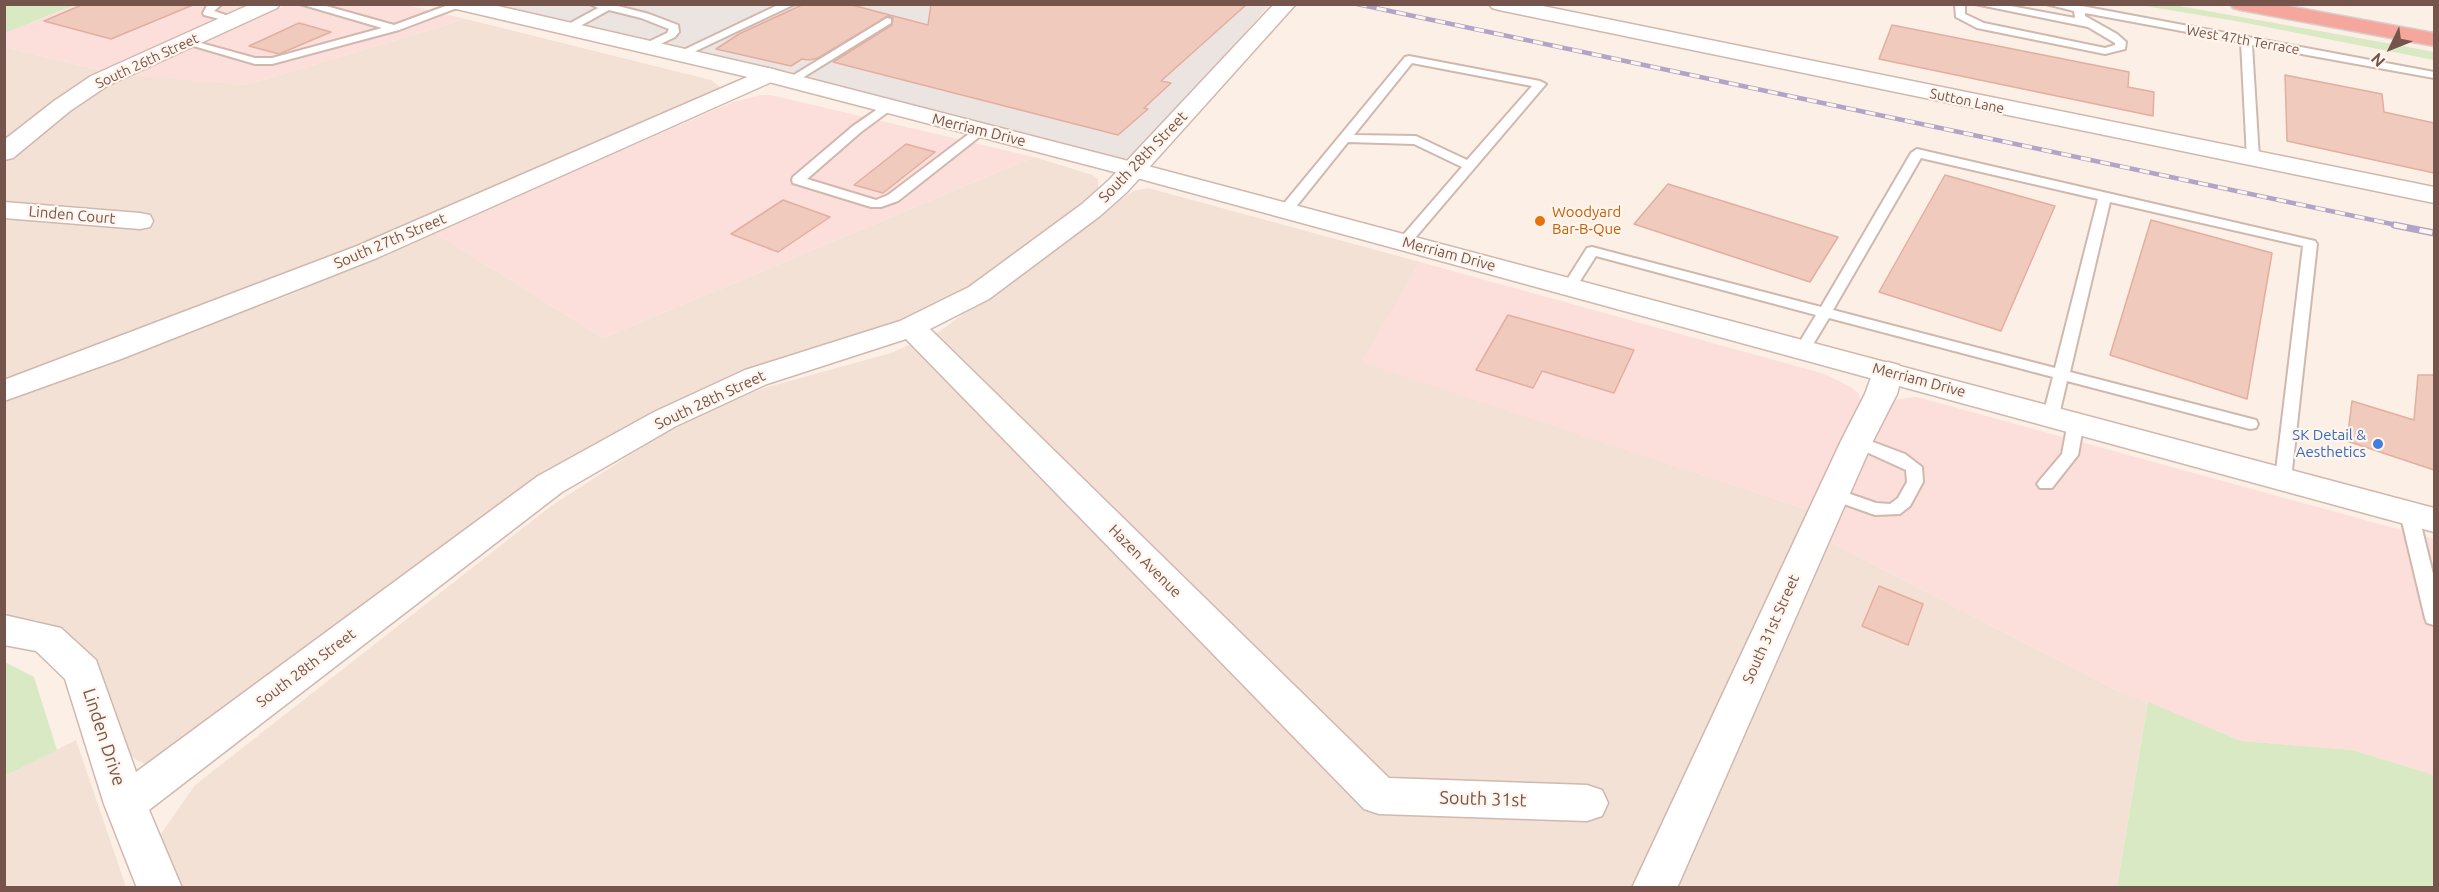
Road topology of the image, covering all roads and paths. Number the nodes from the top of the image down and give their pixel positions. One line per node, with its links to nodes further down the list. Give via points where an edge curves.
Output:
1 (217, 4): 15 (lane, via 208,13)
2 (270, 4): 15 (street, South 26th Street)
3 (305, 4): 19 (lane)
4 (790, 4): 25 (lane)
5 (1286, 4): 34 (street, South 28th Street)
6 (1499, 4): 32 (street, Sutton Lane)
7 (1960, 4): 17 (lane, via 1960,15 1981,26 2105,51 2121,47 2113,36)
8 (1980, 4): 17 (lane)
9 (2051, 4): 14 (lane, West 47th Terrace)
10 (2240, 4): 22 (highway)
11 (2306, 4): 18 (highway)
12 (460, 5): 19 (lane); 20 (street, Merriam Drive)
13 (601, 6): 20 (lane); 24 (lane, via 674,27 671,35)
14 (2079, 10): 17 (lane, via 2080,18); 21 (lane, West 47th Terrace)
15 (235, 20): 23 (street, South 26th Street)
16 (887, 21): 27 (lane)
17 (2091, 24)
18 (2434, 27)
19 (395, 28): 23 (lane, via 272,61 255,61)
20 (567, 29): 24 (street, Merriam Drive)
21 (2246, 40): 26 (lane, West 47th Terrace); 32 (lane)
22 (2434, 40)
23 (186, 42): 31 (street, South 26th Street, via 99,81)
24 (646, 47): 25 (street, Merriam Drive)
25 (679, 55): 27 (street, Merriam Drive)
26 (2434, 75)
27 (779, 78): 28 (street, Merriam Drive); 47 (street, South 27th Street, via 368,252)
28 (888, 106): 29 (street, Merriam Drive); 29 (lane, via 798,180 876,204 892,198)
29 (982, 130): 34 (street, Merriam Drive)
30 (1345, 138): 33 (lane, via 1416,140); 33 (lane, via 1409,59 1540,84); 38 (lane)
31 (4, 153)
32 (2253, 158): 35 (street, Sutton Lane)
33 (1469, 166): 40 (lane)
34 (1135, 170): 38 (street, Merriam Drive); 43 (street, South 28th Street, via 1091,210 979,293)
35 (2434, 195)
36 (2105, 197): 42 (lane, via 1917,153); 46 (lane); 51 (lane, via 2310,244)
37 (4, 210): 39 (street, Linden Court)
38 (1286, 210): 40 (street, Merriam Drive)
39 (140, 221)
40 (1404, 242): 41 (street, Merriam Drive)
41 (1570, 286): 42 (lane, via 1592,251); 44 (street, Merriam Drive)
42 (1824, 313): 44 (lane); 46 (lane)
43 (910, 327): 58 (street, Hazen Avenue); 60 (street, South 28th Street, via 756,377 665,419 550,484)
44 (1804, 348): 45 (street, Merriam Drive)
45 (1888, 372): 48 (street, Merriam Drive); 50 (street, South 31st Street)
46 (2061, 375): 48 (lane); 49 (lane)
47 (4, 391)
48 (2063, 419): 51 (street, Merriam Drive); 52 (lane, via 2070,455)
49 (2250, 424)
50 (1857, 441): 53 (street, South 31st Street); 53 (lane, via 1914,467 1915,482 1905,502 1894,510 1875,509)
51 (2283, 478): 54 (street, Merriam Drive)
52 (2046, 484)
53 (1833, 494): 62 (street, South 31st Street)
54 (2422, 516): 55 (lane)
55 (2431, 586): 56 (lane)
56 (2434, 618)
57 (4, 630): 60 (street, Linden Drive, via 47,638 82,671)
58 (1379, 796): 59 (street, South 31st)
59 (1587, 803)
60 (125, 804): 61 (street, Linden Drive)
61 (160, 888)
62 (1654, 888)

